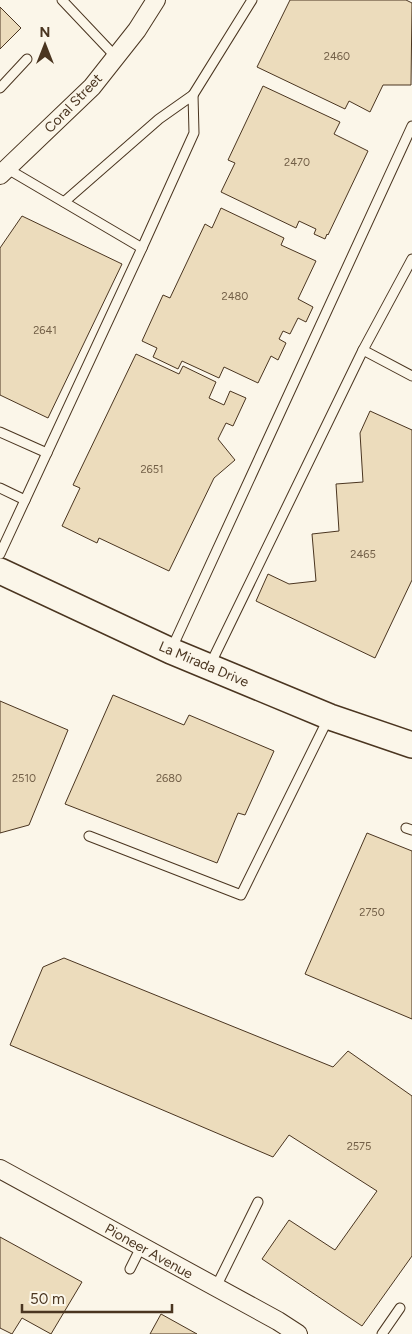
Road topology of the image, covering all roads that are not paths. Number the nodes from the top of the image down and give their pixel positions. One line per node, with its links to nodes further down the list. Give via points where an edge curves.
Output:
1 (62, 0): 4 (lane)
2 (156, 0): 4 (street, Coral Street)
3 (252, 0): 7 (lane)
4 (116, 56): 9 (street, Coral Street, via 92,87)
5 (27, 60): 6 (lane)
6 (0, 88)
7 (193, 95): 10 (lane, via 160,119); 11 (lane, via 194,133)
8 (412, 126): 21 (lane)
9 (2, 170): 10 (lane)
10 (64, 202): 11 (lane)
11 (142, 248): 16 (lane)
12 (412, 259): 13 (lane)
13 (363, 350): 14 (lane); 22 (lane)
14 (412, 376)
15 (0, 432): 16 (lane)
16 (47, 453): 18 (lane)
17 (0, 488): 18 (lane)
18 (25, 500): 19 (lane)
19 (0, 554)
20 (0, 571): 21 (main road, La Mirada Drive)
21 (171, 650): 22 (main road, La Mirada Drive)
22 (210, 666): 23 (main road, La Mirada Drive)
23 (330, 717): 24 (main road, La Mirada Drive); 25 (lane, via 241,895)
24 (412, 745)
25 (89, 836)
26 (0, 1169): 28 (street, Pioneer Avenue)
27 (258, 1202): 30 (lane)
28 (141, 1246): 29 (lane); 30 (street, Pioneer Avenue)
29 (130, 1268)
30 (216, 1287): 32 (street, Pioneer Avenue)
31 (400, 1308): 33 (lane)
32 (298, 1334)
33 (382, 1334)

